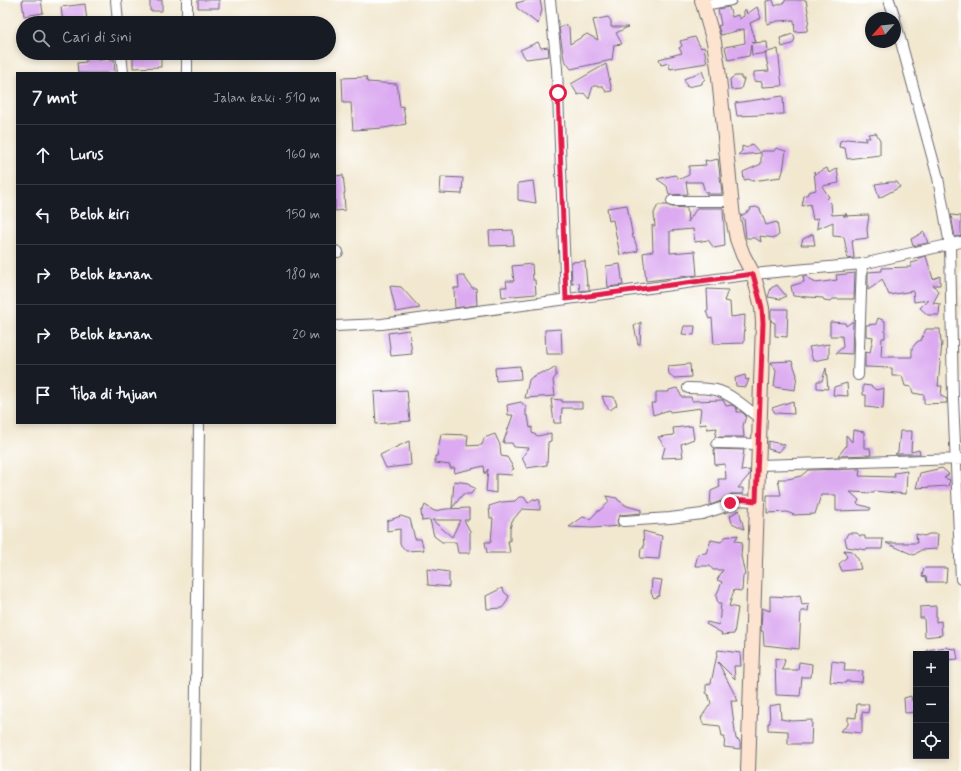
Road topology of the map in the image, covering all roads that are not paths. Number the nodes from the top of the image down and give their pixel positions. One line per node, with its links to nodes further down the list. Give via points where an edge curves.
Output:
1 (116, 0): 8 (street)
2 (187, 0): 9 (street)
3 (550, 0): 21 (street, via 557,68)
4 (731, 0): 6 (street)
5 (889, 0): 7 (street)
6 (703, 2): 16 (street, via 718,68)
7 (893, 12)
8 (117, 16)
9 (187, 16)
10 (901, 41): 18 (street, via 938,178)
11 (122, 60): 13 (street)
12 (187, 60): 14 (street)
13 (123, 72)
14 (187, 72)
15 (672, 201): 16 (street)
16 (731, 201): 20 (street, via 737,239)
17 (961, 242): 18 (street)
18 (950, 245): 19 (street); 29 (street, via 952,398)
19 (862, 264): 20 (street); 23 (street)
20 (753, 274): 21 (street); 25 (street, via 760,296 763,323)
21 (566, 299): 22 (street, via 382,324)
22 (336, 326)
23 (858, 375)
24 (688, 388): 25 (street, via 717,390)
25 (760, 419): 28 (street)
26 (198, 424): 34 (street)
27 (717, 443): 28 (street)
28 (758, 444): 30 (street)
29 (958, 459): 30 (street); 33 (street)
30 (758, 464): 31 (street)
31 (756, 501): 32 (street, via 734,500 724,507 702,514); 35 (street)
32 (623, 521)
33 (961, 579)
34 (195, 771)
35 (748, 771)

